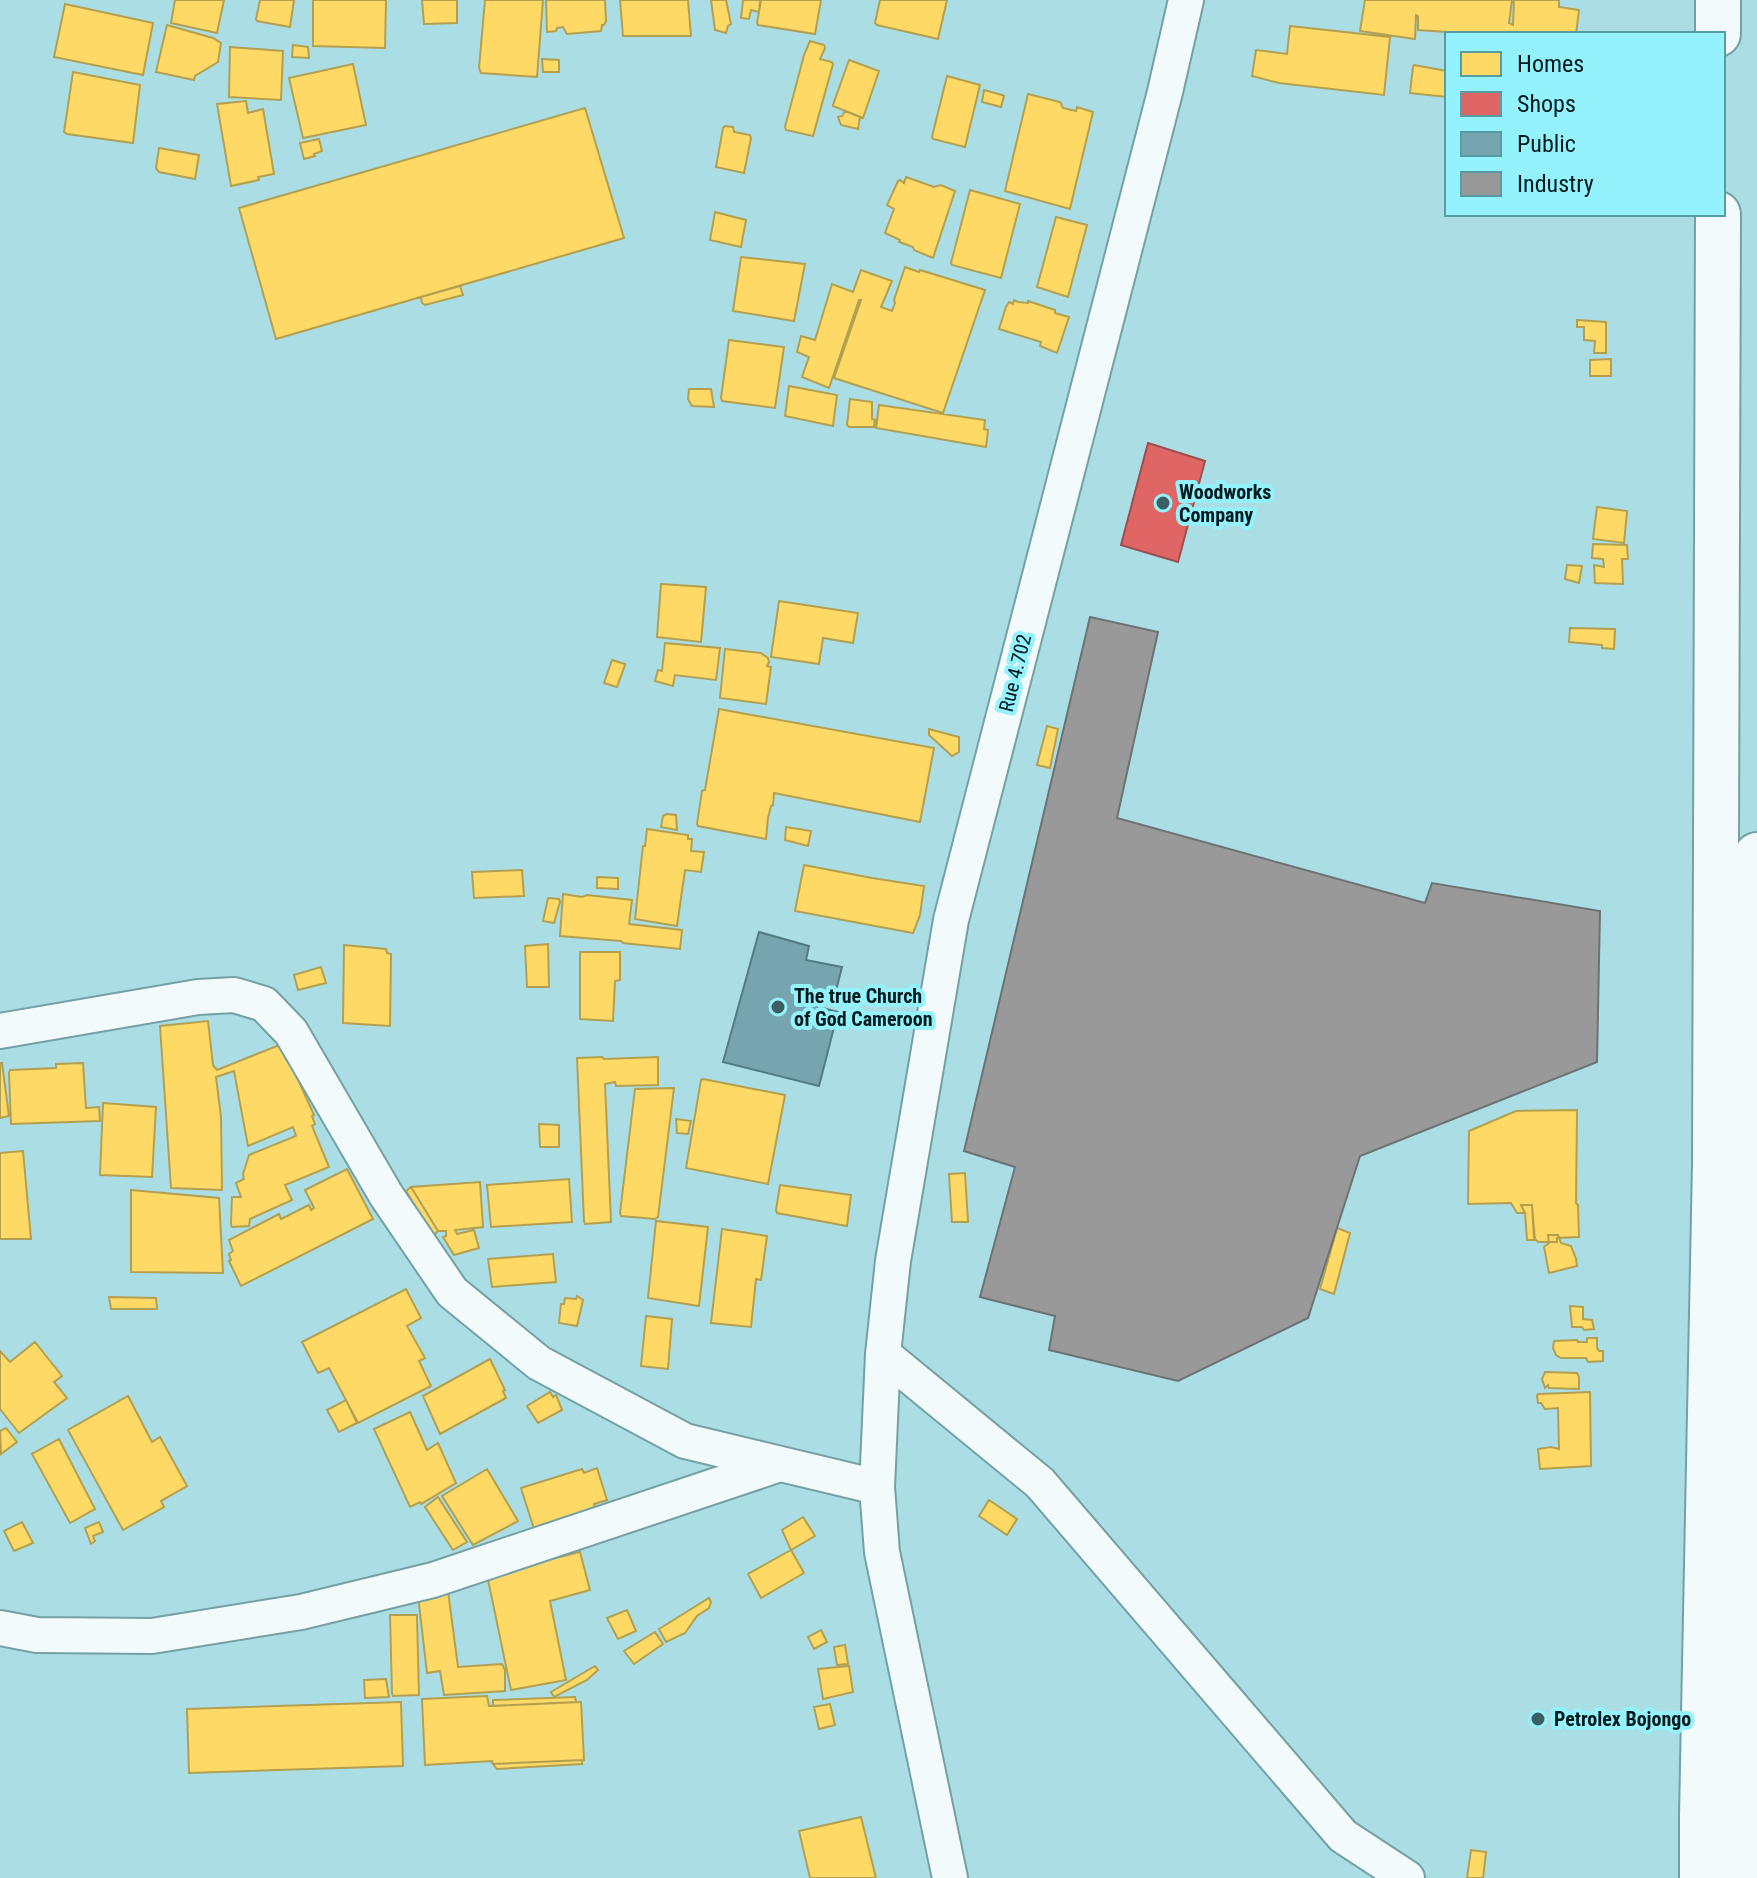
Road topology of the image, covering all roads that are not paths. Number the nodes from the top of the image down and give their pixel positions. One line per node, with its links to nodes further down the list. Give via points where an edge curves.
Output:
1 (1186, 0): 8 (street, Rue 4.702, via 951,920 893,1261)
2 (1718, 0): 3 (highway)
3 (1718, 32)
4 (1718, 216): 5 (highway)
5 (1738, 309): 14 (highway)
6 (1757, 855): 15 (highway)
7 (0, 1031): 9 (street, via 198,997 234,995 264,1004 291,1032 386,1195 452,1292 539,1363 685,1441)
8 (883, 1354): 10 (street, Rue 4.702); 13 (street, via 1040,1483 1343,1836)
9 (780, 1464): 10 (street); 11 (street, via 433,1580 301,1612 152,1636 37,1635)
10 (877, 1487): 12 (street, Rue 4.702, via 882,1552)
11 (0, 1628)
12 (950, 1878)
13 (1407, 1878)
14 (1702, 1878)
15 (1739, 1878)

